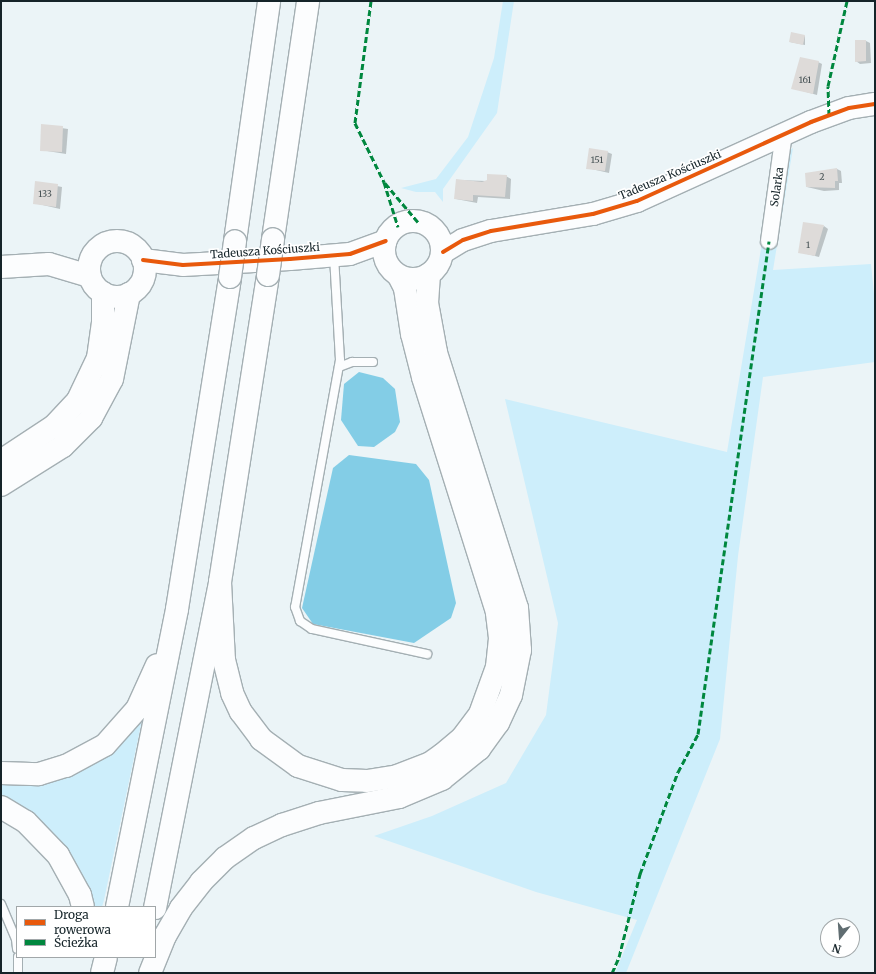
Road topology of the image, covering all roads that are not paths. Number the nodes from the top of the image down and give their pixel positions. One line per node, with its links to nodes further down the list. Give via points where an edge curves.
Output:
1 (270, 1): 25 (main road, bridge, via 230,277)
2 (308, 1): 24 (main road, bridge, via 274,239)
3 (875, 104): 4 (main road, Tadeusza Kościuszki, via 849,108)
4 (784, 133): 6 (main road, Tadeusza Kościuszki, via 637,201 593,214); 7 (street, Solarka)
5 (432, 228): 6 (main road, Tadeusza Kościuszki, via 452,227); 8 (main road, via 425,224 410,222 396,228); 9 (main road, via 442,242)
6 (491, 231): 9 (main road, Tadeusza Kościuszki, via 463,240)
7 (769, 240)
8 (386, 241): 11 (main road, Tadeusza Kościuszki); 15 (main road, via 385,252)
9 (443, 252): 16 (main road, via 438,264)
10 (93, 253): 12 (main road); 14 (main road, via 106,244 120,242 134,247); 17 (main road)
11 (342, 255): 14 (main road, Tadeusza Kościuszki); 15 (main road, Tadeusza Kościuszki); 21 (lane)
12 (49, 264): 13 (main road); 17 (main road)
13 (1, 267)
14 (144, 267): 19 (main road, via 138,286)
15 (393, 270): 16 (main road, via 418,279); 24 (main road, via 405,288 412,334 423,377 497,612 500,638 498,667 480,714 462,738 442,756 429,764 397,776 367,781 348,780 326,776 298,766 262,739 241,712 232,693 224,660)
16 (429, 274): 42 (main road, via 427,303 436,352 516,608 520,650 511,695 498,723 479,749 442,779 399,797 319,812 282,824 254,838 226,858 201,882 181,908 165,936)
17 (89, 276): 18 (main road)
18 (103, 293): 19 (main road, via 119,297); 22 (main road, via 99,351 91,376 78,400 54,426)
19 (129, 294): 23 (main road, via 112,379 91,418 63,446)
20 (373, 362): 21 (lane, via 352,362)
21 (339, 367): 26 (lane, via 295,607 300,622 312,629)
22 (1, 461)
23 (1, 485)
24 (220, 582): 32 (main road)
25 (177, 609): 27 (main road, via 145,694 124,726 105,745 66,766 39,774); 31 (main road)
26 (427, 654)
27 (1, 773)
28 (1, 806): 30 (main road, via 26,822 58,855 78,889)
29 (1, 904): 33 (lane)
30 (83, 906)
31 (117, 906)
32 (155, 906)
33 (16, 939)
34 (18, 958): 38 (lane)
35 (91, 958): 39 (main road)
36 (106, 958): 40 (main road)
37 (144, 958): 41 (main road)
38 (18, 973)
39 (91, 973)
40 (102, 973)
41 (140, 973)
42 (150, 973)

